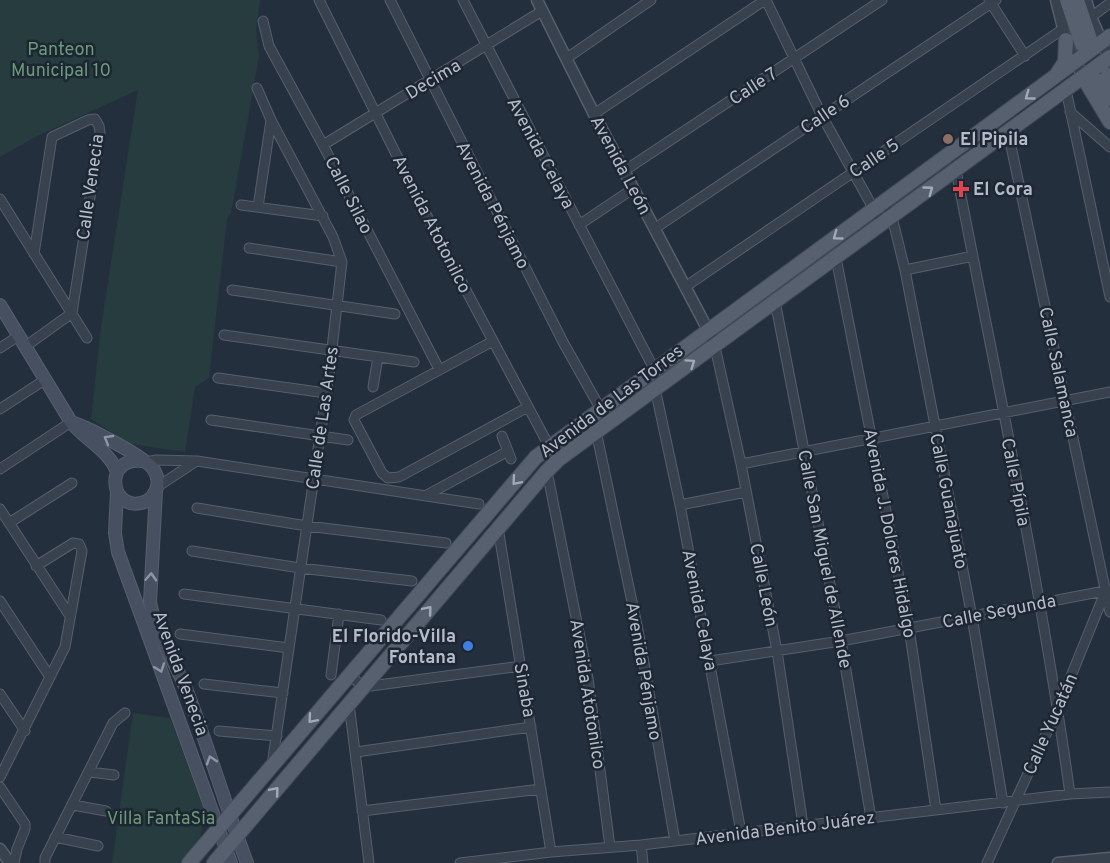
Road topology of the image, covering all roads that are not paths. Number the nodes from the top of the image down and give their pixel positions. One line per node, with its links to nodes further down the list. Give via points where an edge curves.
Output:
1 (319, 0): 33 (street, Avenida Atotonilco)
2 (390, 0): 28 (street, Avenida Pénjamo)
3 (463, 0): 19 (street, Avenida Celaya)
4 (537, 0): 14 (street, Avenida León)
5 (651, 0): 21 (street)
6 (765, 0): 23 (street, Calle Guanajuato); 34 (street)
7 (882, 0): 23 (street, Calle 7)
8 (1056, 0): 17 (street)
9 (1067, 0): 18 (main road)
10 (1077, 0): 18 (main road)
11 (1086, 0): 15 (street)
12 (992, 1): 20 (street); 35 (street, Calle 6)
13 (1110, 3): 15 (street)
14 (543, 11): 19 (street, Decima); 21 (street, Avenida León)
15 (1091, 17): 18 (street)
16 (263, 21): 39 (street, Calle Silao, via 269,46)
17 (1065, 34): 20 (street, Calle 5); 24 (street); 26 (main road, via 1065,62)
18 (1096, 40): 22 (street); 24 (main road, Avenida de Las Torres)
19 (486, 47): 28 (street, Decima); 51 (street, Avenida Celaya)
20 (1025, 56): 43 (street, Calle 5)
21 (567, 58): 34 (street, Avenida León)
22 (1110, 58): 25 (main road, Avenida de Las Torres)
23 (793, 59): 35 (street, Calle Guanajuato); 42 (street, Calle 7)
24 (1076, 62): 25 (street); 26 (main road, Avenida de Las Torres)
25 (1083, 77): 30 (main road, Avenida de Las Torres); 37 (main road)
26 (1054, 78): 47 (main road, Avenida de Las Torres, one-way to 47)
27 (1106, 78): 31 (main road)
28 (430, 80): 33 (street, Decima); 88 (street, Avenida Pénjamo)
29 (257, 88): 36 (street, Calle de Las Artes)
30 (1066, 90): 32 (street); 38 (main road, Avenida de Las Torres)
31 (1110, 99)
32 (1070, 112): 40 (street); 61 (street)
33 (376, 113): 39 (street, Decima); 71 (street, Avenida Atotonilco)
34 (594, 114): 42 (street, Avenida León)
35 (822, 116): 43 (street, Calle Guanajuato); 52 (street, Calle 6)
36 (271, 120): 48 (street); 49 (street, Calle de Las Artes)
37 (1110, 122)
38 (1008, 132): 41 (main road, Avenida de Las Torres); 86 (street, Calle Salamanca)
39 (323, 145): 78 (street, Calle Silao)
40 (1110, 147)
41 (956, 170): 50 (main road, Avenida de Las Torres, one-way to 41); 55 (street, Calle Pípila)
42 (624, 171): 44 (street, Avenida León)
43 (853, 171): 47 (street, Calle Guanajuato); 59 (street, Calle 5)
44 (634, 188): 51 (street); 52 (street, Avenida León)
45 (0, 200): 54 (street)
46 (241, 205): 48 (street)
47 (879, 205): 50 (street, Calle Guanajuato); 67 (main road, Avenida de Las Torres, one-way to 67)
48 (258, 207): 49 (street)
49 (323, 216): 57 (street, Calle de Las Artes)
50 (887, 221): 56 (main road, Avenida de Las Torres); 58 (street, Calle Guanajuato)
51 (579, 225): 79 (street, Avenida Celaya)
52 (654, 229): 59 (street, Avenida León)
53 (249, 248): 57 (street)
54 (34, 254): 65 (street); 65 (street, Calle Venecia, via 52,137 95,119 100,133)
55 (973, 256): 58 (street); 90 (street, Calle Pípila)
56 (836, 258): 62 (main road, Avenida de Las Torres); 97 (street, Avenida J. Dolores Hidalgo)
57 (342, 262): 64 (street, Calle de Las Artes)
58 (905, 270): 93 (street, Calle Guanajuato)
59 (685, 287): 67 (street, Avenida León)
60 (232, 290): 64 (street)
61 (1110, 297)
62 (775, 302): 73 (main road, Avenida de Las Torres); 100 (street, Calle San Miguel de Allende)
63 (0, 305): 69 (main road)
64 (338, 306): 66 (street); 75 (street, Calle de Las Artes)
65 (72, 313): 70 (street); 72 (street)
66 (395, 314)
67 (708, 330): 73 (street, Avenida León); 79 (main road, Avenida de Las Torres)
68 (224, 334): 75 (street)
69 (20, 335): 72 (main road); 74 (street)
70 (87, 338)
71 (493, 341): 78 (street); 87 (street, Avenida Atotonilco)
72 (26, 346): 81 (main road)
73 (715, 347): 83 (main road, Avenida de Las Torres, one-way to 73); 103 (street, Calle León)
74 (0, 348)
75 (332, 350): 76 (street); 85 (street, Calle de Las Artes)
76 (378, 357): 77 (street); 82 (street)
77 (414, 362)
78 (439, 369): 87 (street, via 354,418 388,478 399,477)
79 (654, 369): 88 (main road, Avenida de Las Torres)
80 (218, 378): 85 (street)
81 (46, 379): 89 (street); 92 (main road)
82 (372, 387)
83 (655, 388): 94 (main road, Avenida de Las Torres); 114 (street, Avenida Celaya)
84 (1110, 392): 86 (street)
85 (326, 393): 95 (street, Calle de Las Artes)
86 (1065, 400): 90 (street); 125 (street, Calle Salamanca)
87 (528, 407): 99 (street, Avenida Atotonilco)
88 (600, 408): 99 (main road, Avenida de Las Torres)
89 (0, 409)
90 (1003, 412): 93 (street); 128 (street, Calle Pípila)
91 (211, 420): 95 (street)
92 (72, 422): 101 (main road, one-way to 92, via 87,426); 104 (street); 106 (main road, via 111,459)
93 (934, 425): 97 (street); 133 (street, Calle Guanajuato)
94 (596, 431): 105 (main road, Avenida de Las Torres); 178 (street, Avenida Pénjamo, via 639,635)
95 (320, 436): 98 (street); 107 (street, Calle de Las Artes)
96 (502, 436): 112 (street, via 509,455)
97 (872, 438): 100 (street); 135 (street, Avenida J. Dolores Hidalgo)
98 (348, 441)
99 (549, 446): 143 (main road, Avenida de Las Torres, one-way to 143)
100 (805, 451): 103 (street); 137 (street, Calle San Miguel de Allende)
101 (143, 462): 102 (street); 106 (main road, via 126,463); 109 (main road, via 156,474)
102 (197, 462): 107 (street); 109 (street)
103 (741, 464): 111 (street, Calle León)
104 (0, 469)
105 (547, 471): 119 (main road, Avenida de Las Torres); 181 (street, Avenida Atotonilco, via 588,678)
106 (117, 472): 110 (main road)
107 (313, 480): 112 (street); 118 (street, Calle de Las Artes)
108 (72, 483): 117 (street)
109 (156, 489): 110 (main road, via 146,501 136,504 123,499); 171 (main road, Avenida Venecia, one-way to 109, via 190,698 152,613)
110 (117, 491): 174 (main road, Avenida Venecia, one-way to 174, via 118,552)
111 (746, 492): 114 (street); 139 (street, Calle León)
112 (424, 496): 113 (street)
113 (479, 504)
114 (680, 505): 140 (street, Avenida Celaya)
115 (198, 508): 118 (street)
116 (0, 509): 117 (street)
117 (9, 523): 122 (street)
118 (307, 525): 120 (street); 123 (street, Calle de Las Artes)
119 (498, 528): 141 (street, Sinaba); 146 (main road, Avenida de Las Torres, one-way to 119)
120 (446, 543)
121 (192, 551): 123 (street)
122 (36, 566): 132 (street); 132 (street, via 73,543 79,544 82,550)
123 (300, 568): 124 (street); 129 (street, Calle de Las Artes)
124 (412, 581)
125 (1109, 588): 128 (street, Calle Segunda); 130 (street, Calle Salamanca); 150 (street, Calle Yucatán)
126 (184, 594): 129 (street)
127 (0, 601): 144 (street)
128 (1039, 604): 133 (street, Calle Segunda); 150 (street, Calle Pípila)
129 (295, 608): 131 (street); 138 (street, Calle de Las Artes)
130 (1110, 612)
131 (339, 614): 134 (street); 142 (street)
132 (70, 616): 144 (street, via 65,647)
133 (972, 617): 135 (street, Calle Segunda); 166 (street, Calle Guanajuato)
134 (381, 620)
135 (909, 628): 137 (street, Calle Segunda); 168 (street, Avenida J. Dolores Hidalgo)
136 (180, 634): 138 (street)
137 (841, 641): 139 (street, Calle Segunda); 172 (street, Calle San Miguel de Allende)
138 (289, 648): 147 (street, Calle de Las Artes)
139 (777, 651): 140 (street, Calle Segunda); 173 (street, Calle León)
140 (710, 661): 175 (street, Avenida Celaya)
141 (521, 666): 146 (street); 152 (street, Sinaba)
142 (331, 675)
143 (350, 675): 146 (street); 157 (main road, Avenida de Las Torres, one-way to 157)
144 (50, 677): 153 (street)
145 (204, 684): 147 (street)
146 (363, 687): 149 (main road, Avenida de Las Torres)
147 (283, 693): 155 (street, Calle de Las Artes)
148 (0, 694): 153 (street)
149 (349, 704): 156 (street); 176 (main road, Avenida de Las Torres, one-way to 149)
150 (1058, 708): 164 (street, Calle Pípila); 165 (street, Calle Yucatán)
151 (124, 713): 158 (street, via 113,723)
152 (531, 727): 156 (street); 162 (street, Sinaba)
153 (24, 731): 160 (street)
154 (219, 731): 155 (street)
155 (276, 736): 157 (street, Calle de Las Artes)
156 (356, 752): 170 (street)
157 (272, 765): 171 (main road, Avenida de Las Torres)
158 (90, 772): 159 (street); 167 (street)
159 (114, 775)
160 (0, 777)
161 (0, 787): 182 (street, via 25,824)
162 (541, 789): 170 (street); 184 (street, Sinaba)
163 (1110, 792): 164 (street, Avenida Benito Juárez)
164 (1070, 795): 165 (street, Avenida Benito Juárez)
165 (1016, 801): 166 (street, Avenida Benito Juárez); 197 (street, Calle Yucatán)
166 (1003, 803): 168 (street, Avenida Benito Juárez)
167 (73, 805): 169 (street); 177 (street)
168 (936, 810): 172 (street, Avenida Benito Juárez)
169 (106, 811)
170 (362, 811): 194 (street)
171 (229, 816): 174 (main road, Avenida de Las Torres); 176 (main road, Avenida Venecia)
172 (871, 818): 173 (street, Avenida Benito Juárez)
173 (803, 825): 175 (street, Avenida Benito Juárez)
174 (218, 828): 183 (main road, Avenida Venecia); 190 (main road, Avenida de Las Torres)
175 (741, 832): 178 (street, Avenida Benito Juárez)
176 (237, 836): 183 (main road, Avenida de Las Torres); 193 (main road, Avenida Venecia)
177 (56, 837): 180 (street); 189 (street)
178 (675, 841): 179 (street, Avenida Benito Juárez)
179 (641, 845): 181 (street, Avenida Benito Juárez); 196 (street)
180 (98, 846)
181 (610, 847): 184 (street, Avenida Benito Juárez)
182 (16, 849): 185 (street); 188 (street)
183 (226, 849): 191 (main road, Avenida de Las Torres); 192 (main road, Avenida Venecia)
184 (551, 852): 187 (street, Avenida Benito Juárez)
185 (1, 853): 188 (street)
186 (1110, 858): 198 (street)
187 (521, 859): 195 (street, Avenida Benito Juárez)
188 (12, 863)
189 (45, 863)
190 (189, 863)
191 (214, 863)
192 (231, 863)
193 (247, 863)
194 (369, 863)
195 (460, 863)
196 (643, 863)
197 (987, 863)
198 (1058, 863)

